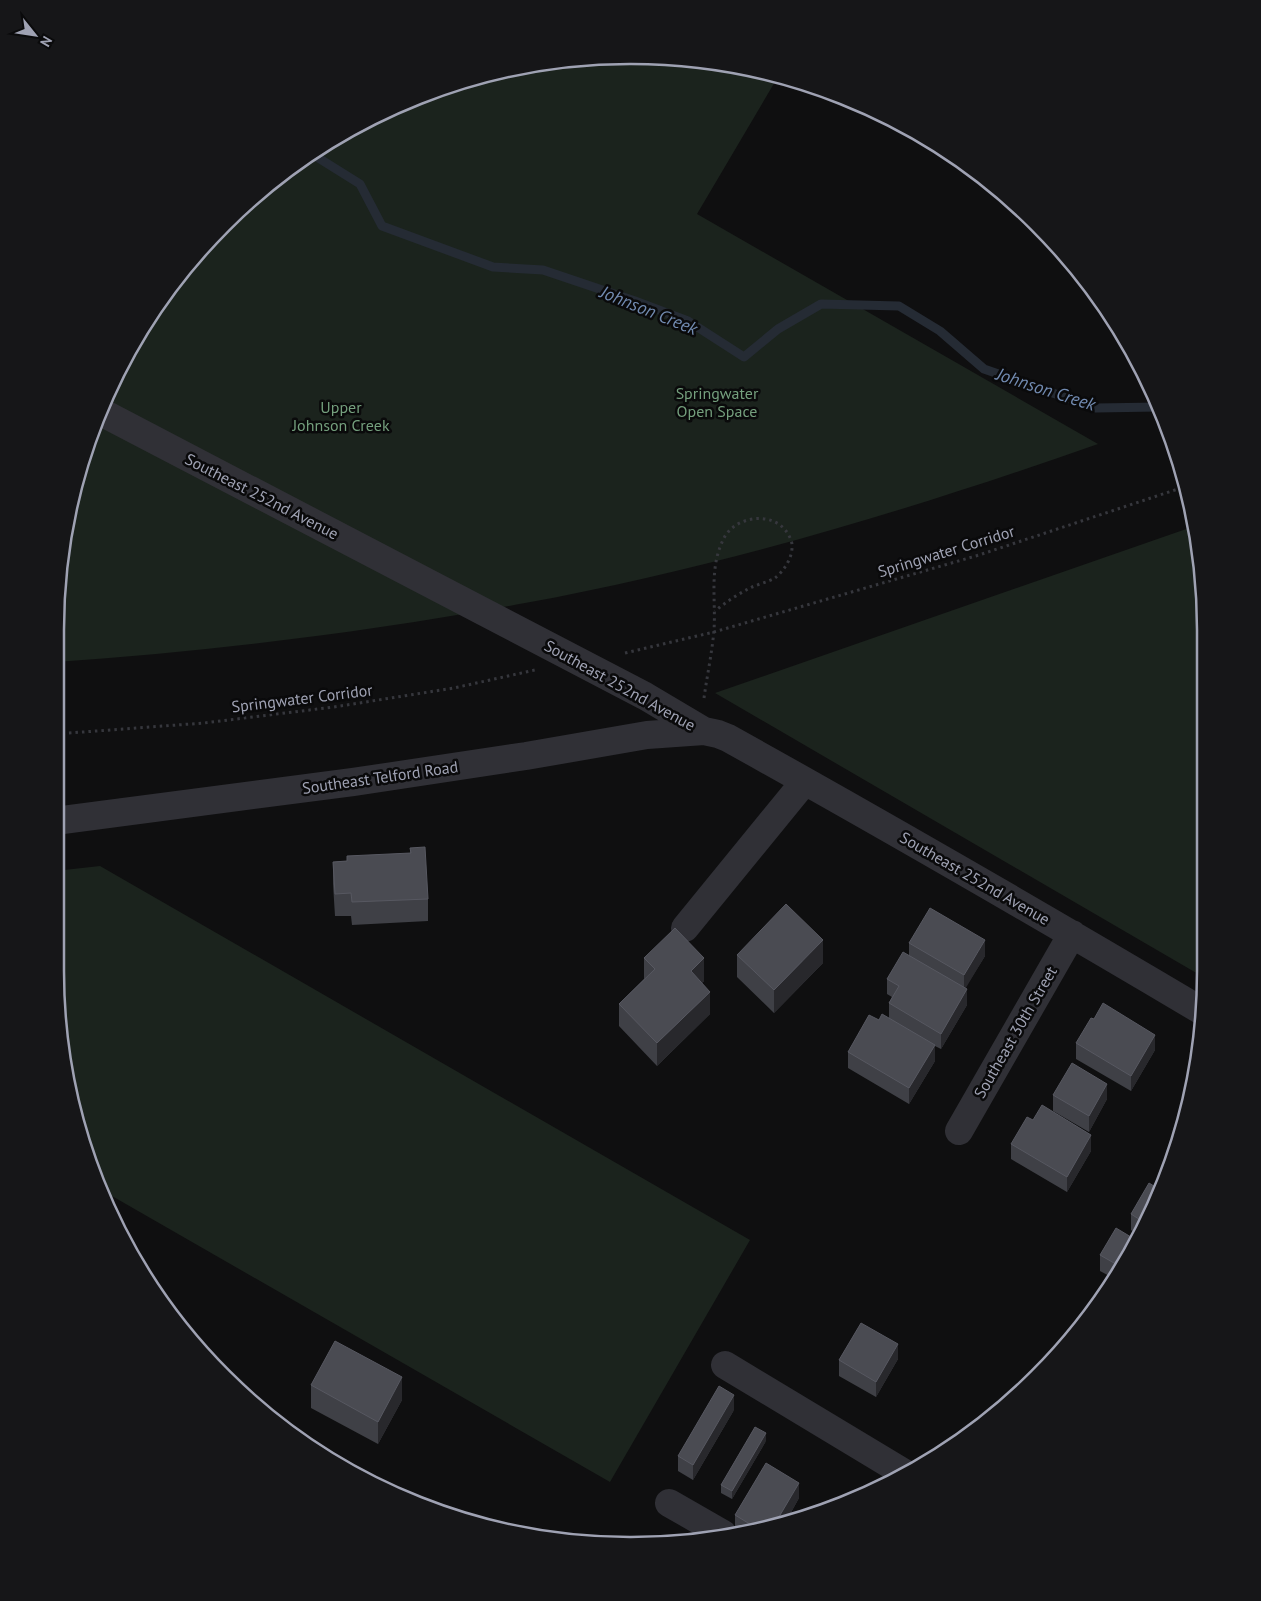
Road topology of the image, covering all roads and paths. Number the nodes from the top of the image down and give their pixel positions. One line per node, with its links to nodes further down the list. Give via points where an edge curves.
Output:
1 (106, 415): 7 (street, Southeast 252nd Avenue, via 646,696)
2 (1179, 489): 4 (path, Springwater Corridor, via 979,555)
3 (715, 610): 3 (path, via 714,570 724,538 734,526 749,519 769,519 781,524 792,544 790,559 783,570); 4 (path)
4 (714, 632): 5 (path, Springwater Corridor); 7 (path, via 704,698)
5 (623, 653)
6 (541, 669): 8 (path, Springwater Corridor, via 454,688 334,707 204,723)
7 (704, 731): 9 (street, Southeast 252nd Avenue, via 728,738); 10 (street, Southeast Telford Road, via 647,735 353,782)
8 (64, 733)
9 (805, 781): 11 (street); 12 (street, Southeast 252nd Avenue)
10 (64, 820)
11 (685, 928)
12 (1072, 934): 13 (street, Southeast 252nd Avenue); 14 (street, Southeast 30th Street)
13 (1196, 1007)
14 (959, 1130)
15 (725, 1366): 16 (street)
16 (898, 1469)
17 (669, 1503): 18 (street)
18 (716, 1530)

